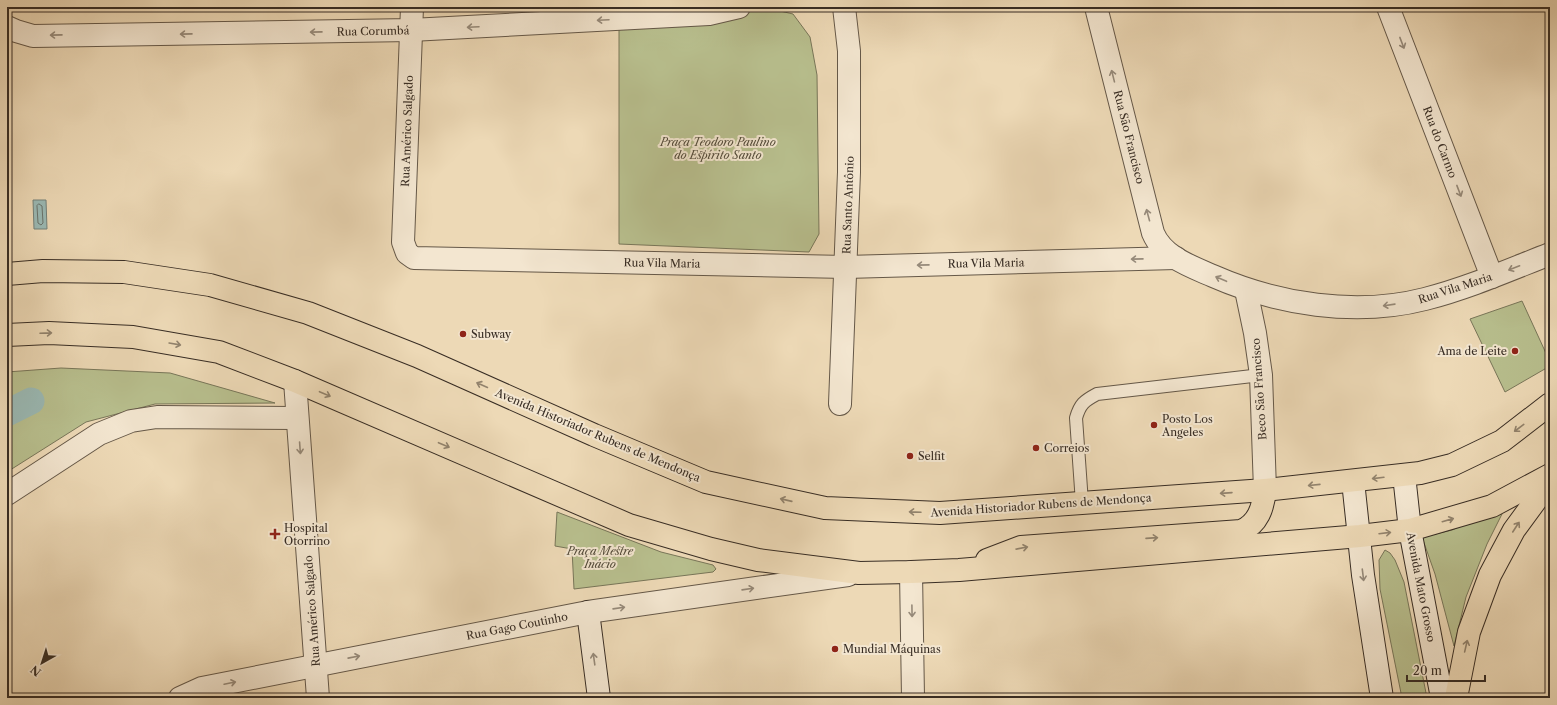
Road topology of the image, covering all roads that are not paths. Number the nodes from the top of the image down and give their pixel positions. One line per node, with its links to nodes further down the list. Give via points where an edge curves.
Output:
1 (412, 7): 7 (street, Rua Américo Salgado)
2 (739, 7): 7 (street, Rua Corumbá, one-way to 7, via 709,14)
3 (844, 7): 11 (street, Rua Santo Antônio, via 849,59)
4 (1096, 7): 10 (street, Rua São Francisco, one-way to 4, via 1163,249 1153,233)
5 (1388, 7): 13 (street, Rua do Carmo, one-way to 13)
6 (7, 27): 7 (street, Rua Corumbá, one-way to 6, via 34,36)
7 (410, 30): 8 (street, Rua Américo Salgado, via 403,242)
8 (407, 253): 11 (street, Rua Vila Maria, via 418,259)
9 (1550, 254): 13 (street, Rua Vila Maria, one-way to 13)
10 (1176, 258): 11 (street, Rua Vila Maria, one-way to 11); 14 (street, Rua Vila Maria, one-way to 10)
11 (846, 267): 18 (street, Rua Santo Antônio)
12 (7, 274): 27 (main road, Avenida Historiador Rubens de Mendonça, one-way to 12, via 940,513 825,508 706,482 417,356 308,314 210,285 124,272 43,271)
13 (1492, 277): 14 (street, Rua Vila Maria, one-way to 14, via 1424,299 1377,307 1331,307)
14 (1246, 290): 16 (street, Beco São Francisco)
15 (7, 335): 17 (main road, one-way to 17, via 48,333 133,337 219,352)
16 (1260, 375): 25 (street, Beco São Francisco); 27 (lane, via 1097,394 1084,400 1076,418)
17 (295, 381): 20 (street, Rua Américo Salgado); 32 (main road, one-way to 32, via 629,525 758,560)
18 (840, 404)
19 (1550, 404): 21 (main road, Avenida Historiador Rubens de Mendonça, one-way to 21, via 1502,440 1452,464)
20 (297, 418): 26 (street, via 158,417 131,421 99,434); 34 (street, Rua Américo Salgado, one-way to 34)
21 (1412, 474): 23 (main road, Avenida Historiador Rubens de Mendonça, one-way to 23); 28 (street, Avenida Mato Grosso)
22 (1550, 476): 28 (main road, one-way to 22, via 1492,506)
23 (1353, 481): 25 (main road, Avenida Historiador Rubens de Mendonça, one-way to 25); 29 (street)
24 (1550, 481): 41 (main road, one-way to 24, via 1469,632 1490,575 1514,530)
25 (1265, 490): 27 (main road, Avenida Historiador Rubens de Mendonça, one-way to 27); 30 (main road, one-way to 25, via 1021,547 1241,531 1247,529 1258,517 1264,504)
26 (7, 494)
27 (1082, 503)
28 (1410, 530): 29 (main road, one-way to 28); 40 (street, Avenida Mato Grosso)
29 (1360, 536): 30 (main road); 39 (street, one-way to 39, via 1363,575)
30 (959, 570): 31 (main road)
31 (911, 572): 32 (main road); 38 (street, one-way to 38)
32 (859, 573): 33 (street, Rua Gago Coutinho, one-way to 32)
33 (588, 612): 34 (street, Rua Gago Coutinho, one-way to 33); 37 (street, one-way to 33)
34 (316, 665): 35 (street, Rua Gago Coutinho, one-way to 34, via 202,688); 36 (street, Rua Américo Salgado)
35 (180, 698)
36 (318, 698)
37 (599, 698)
38 (913, 698)
39 (1382, 698)
40 (1442, 698)
41 (1456, 698)

